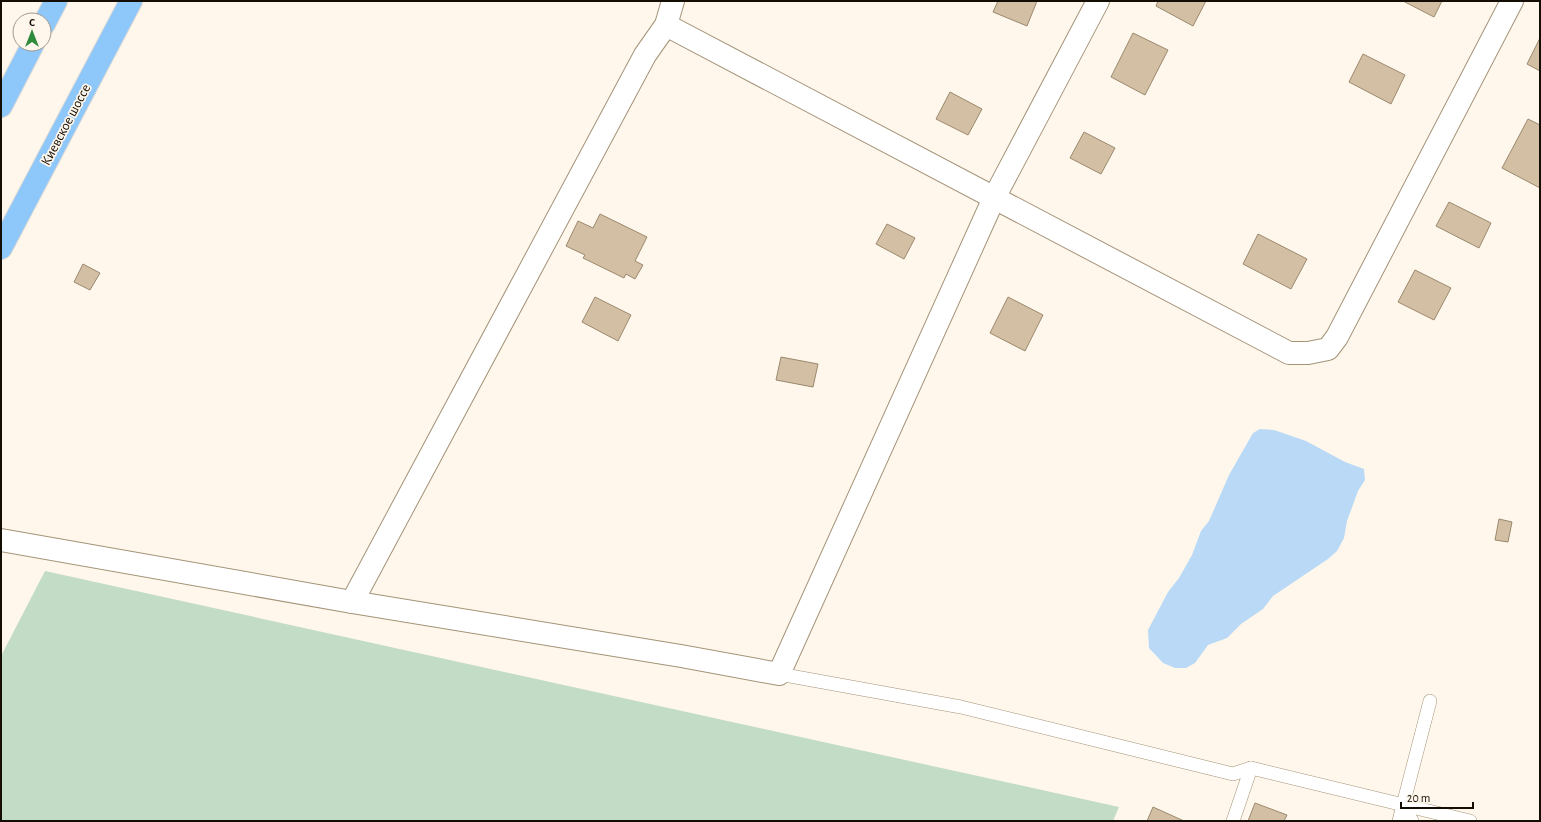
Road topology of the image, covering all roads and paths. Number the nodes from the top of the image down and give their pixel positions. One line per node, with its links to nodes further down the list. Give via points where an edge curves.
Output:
1 (56, 1): 6 (highway)
2 (131, 1): 11 (highway, Киевское шоссе)
3 (673, 1): 7 (street)
4 (1098, 1): 10 (street)
5 (1512, 1): 10 (street, via 1338,337 1328,349 1288,352)
6 (50, 12)
7 (666, 25): 10 (street); 13 (street, via 644,56)
8 (29, 52): 9 (highway)
9 (1, 106)
10 (994, 198): 14 (street)
11 (1, 248)
12 (1, 540): 13 (street)
13 (352, 602): 14 (street)
14 (779, 674): 16 (lane, via 961,707 1233,774)
15 (1430, 701): 17 (lane)
16 (1251, 768): 17 (lane); 18 (lane)
17 (1403, 805): 19 (lane); 20 (lane); 21 (lane)
18 (1232, 821)
19 (1399, 821)
20 (1412, 821)
21 (1470, 821)

